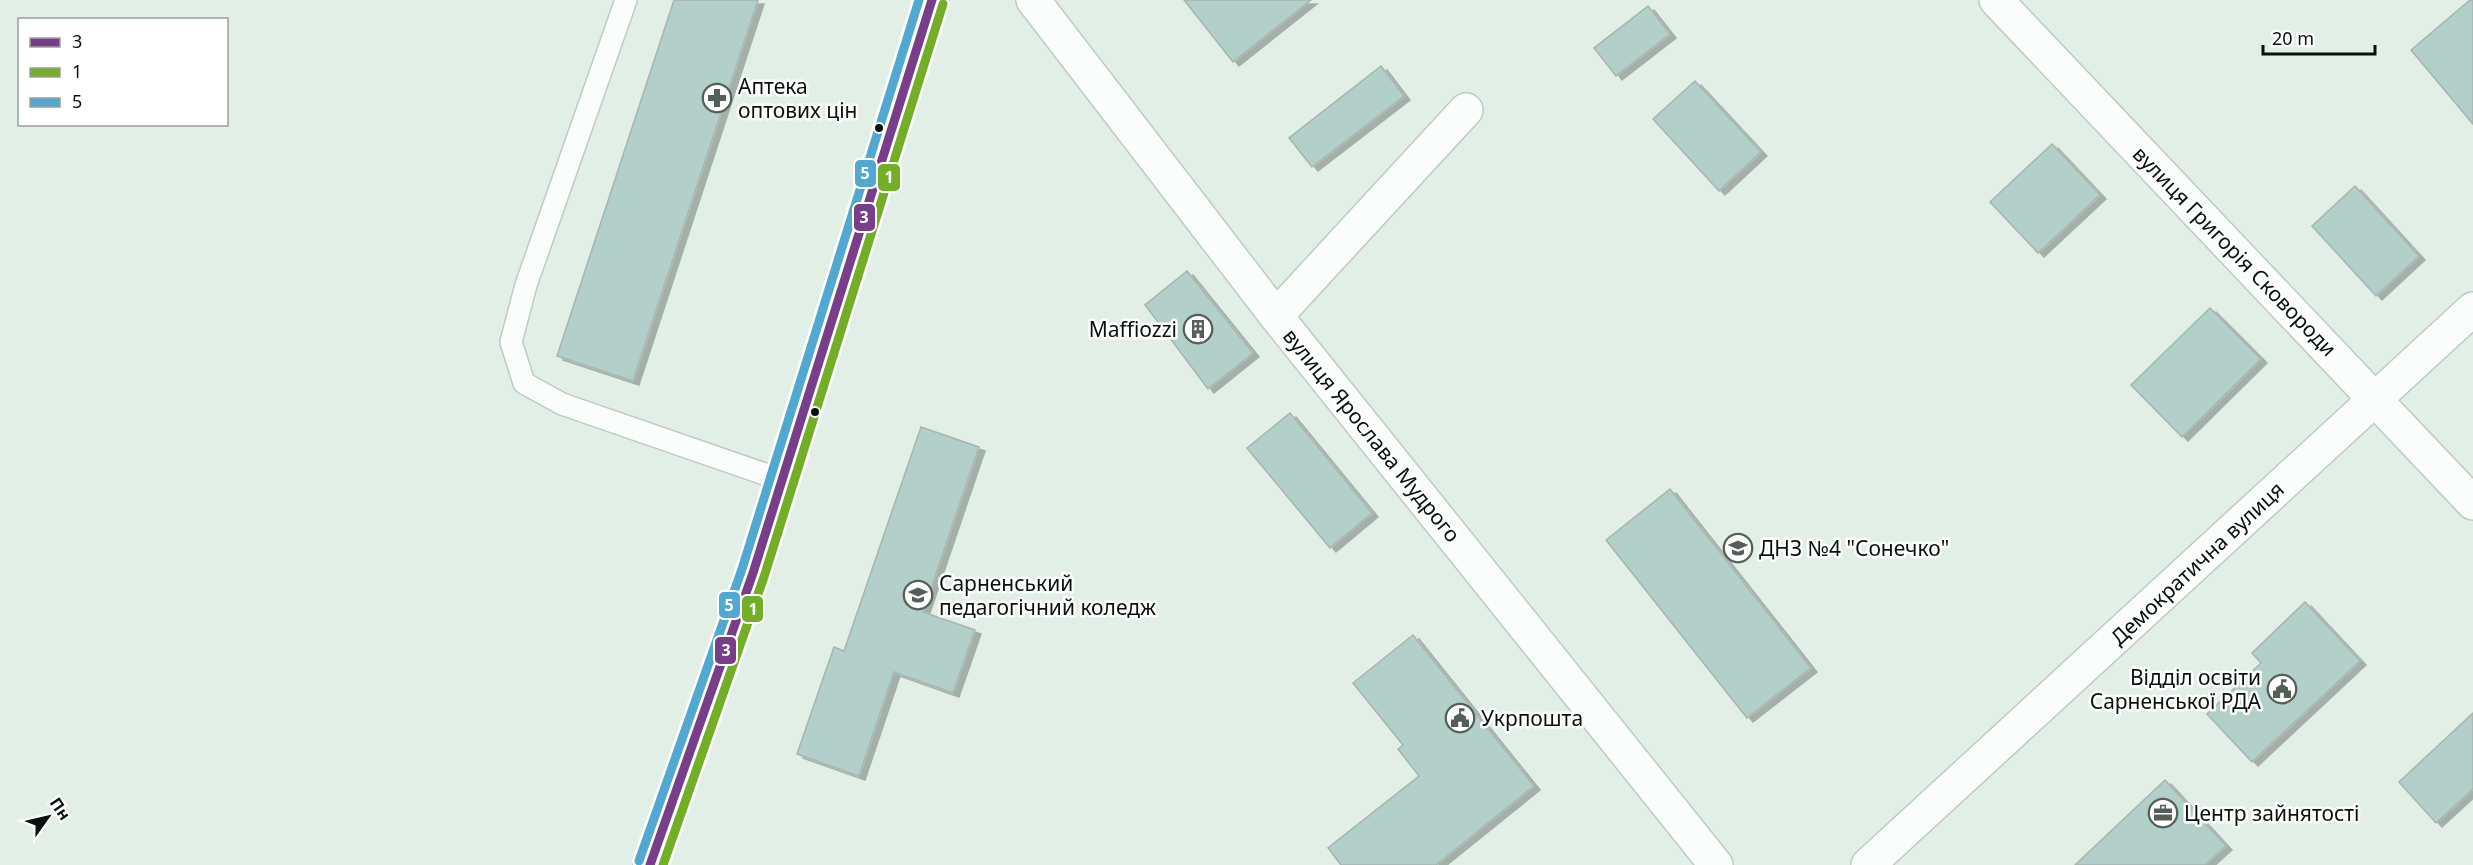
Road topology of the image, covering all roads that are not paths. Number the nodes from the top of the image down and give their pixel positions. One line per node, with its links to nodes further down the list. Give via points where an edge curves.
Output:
1 (626, 0): 9 (lane, via 526,285 511,342 524,383 562,404)
2 (932, 0): 9 (main road)
3 (1033, 0): 7 (street, вулиця Ярослава Мудрого)
4 (1996, 0): 8 (street, вулиця Григорія Сковороди)
5 (1466, 110): 7 (street)
6 (2473, 309): 8 (street, Демократична вулиця)
7 (1276, 316): 12 (street, вулиця Ярослава Мудрого)
8 (2376, 399): 10 (street, вулиця Григорія Сковороди); 13 (street, Демократична вулиця)
9 (782, 480): 11 (main road)
10 (2473, 503)
11 (650, 865)
12 (1716, 865)
13 (1868, 865)

